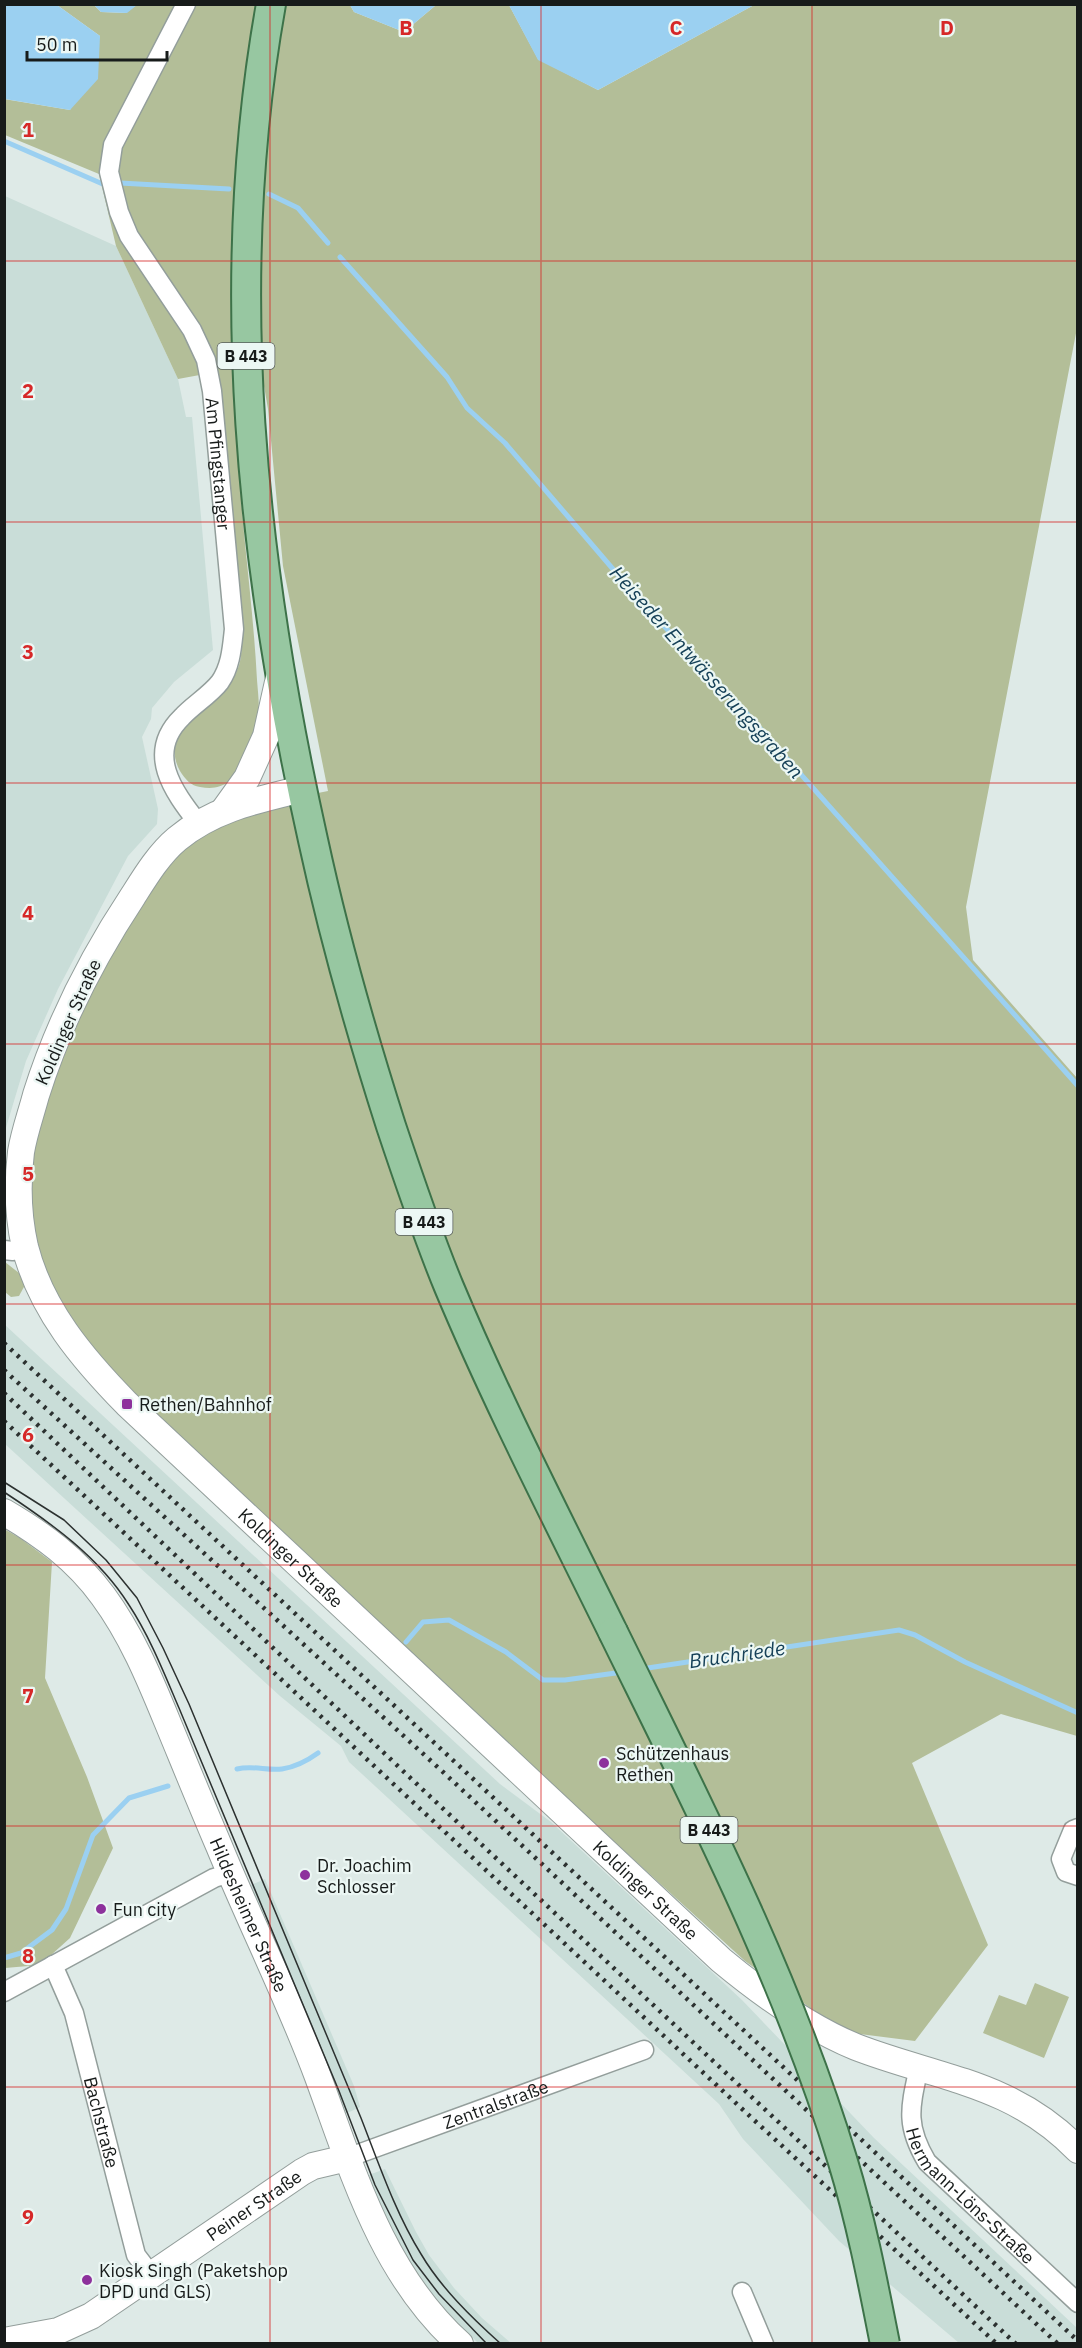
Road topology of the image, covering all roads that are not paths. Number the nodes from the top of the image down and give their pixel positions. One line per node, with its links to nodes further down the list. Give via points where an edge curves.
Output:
1 (186, 4): 6 (street, Am Pfingstanger, via 112,145 110,172 129,236 192,330 206,360 212,391 234,629 230,659 219,683 180,719 165,740 164,761 175,793)
2 (271, 4): 3 (main road, B 443, via 256,113 248,220 246,362 256,497)
3 (280, 672): 4 (main road, B 443); 5 (street, via 266,736 248,778)
4 (302, 789): 5 (street, Koldinger Straße); 24 (main road, B 443, bridge, via 330,917 361,1030 409,1180 448,1284 489,1377 694,1798 798,2032 843,2162)
5 (224, 810): 6 (street, Koldinger Straße)
6 (198, 823): 7 (street, Koldinger Straße, via 175,841 121,914 87,973 47,1061 21,1151)
7 (15, 1249): 15 (street, Koldinger Straße, via 70,1340 95,1372 722,1960 758,1990 817,2028 855,2046)
8 (4, 1512): 10 (street, Hildesheimer Straße, via 57,1546 102,1594 122,1623 142,1661)
9 (1077, 1828): 11 (street, via 1061,1859 1066,1872)
10 (230, 1873): 12 (street); 17 (street, Hildesheimer Straße, via 300,2031)
11 (1077, 1876)
12 (53, 1965): 13 (street); 18 (street, Bachstraße, via 74,2013 136,2255)
13 (4, 1992)
14 (644, 2050): 17 (street, Zentralstraße)
15 (919, 2067): 16 (street, Koldinger Straße, via 996,2092 1057,2129); 20 (street, Hermann-Löns-Straße, via 910,2115 915,2142 927,2162)
16 (1077, 2150)
17 (347, 2158): 18 (street, Peiner Straße, via 302,2172); 22 (street, Hildesheimer Straße, via 381,2236 406,2281)
18 (152, 2276): 21 (street, Peiner Straße, via 91,2316 58,2331)
19 (742, 2292): 23 (street)
20 (1077, 2303)
21 (4, 2341)
22 (460, 2343)
23 (764, 2343)
24 (885, 2343)

